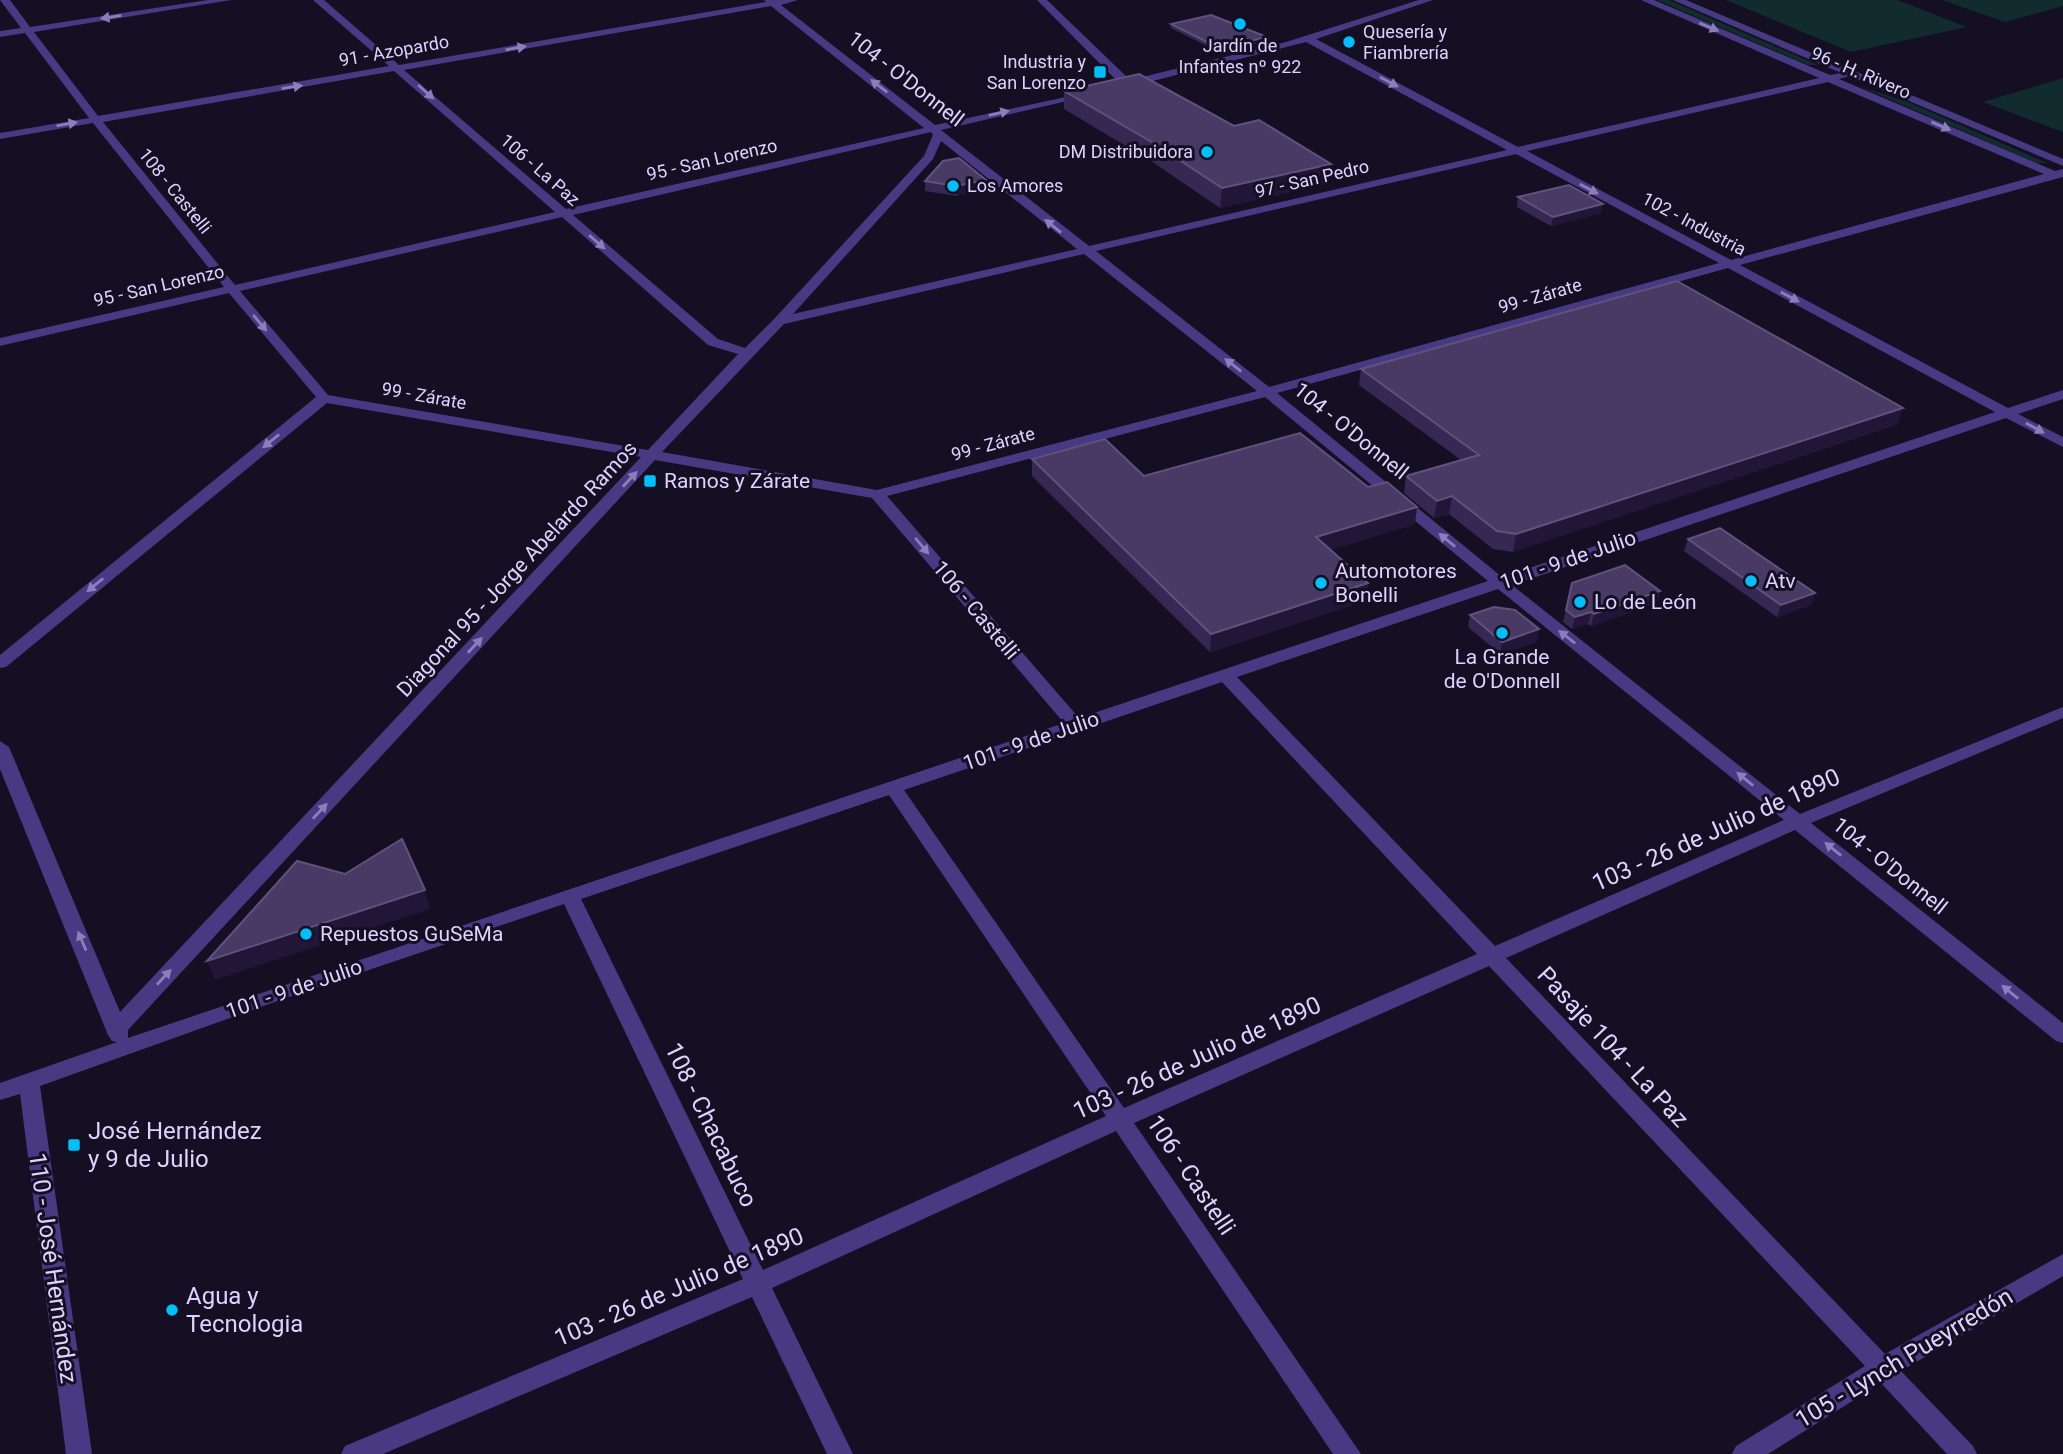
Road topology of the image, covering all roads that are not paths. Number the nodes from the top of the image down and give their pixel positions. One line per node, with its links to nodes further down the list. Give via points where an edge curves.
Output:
1 (5, 0): 10 (street, 108 - Castelli)
2 (226, 0): 10 (street, one-way to 10)
3 (318, 0): 13 (street, 106 - La Paz)
4 (793, 0): 9 (street, 91 - Azopardo)
5 (1042, 0): 16 (street)
6 (1428, 0): 12 (street)
7 (1646, 0): 15 (street, 96 - H. Rivero, one-way to 15)
8 (1678, 0): 14 (street, 96 - H. Rivero)
9 (771, 2): 13 (street, 91 - Azopardo, one-way to 9); 20 (street, 104 - O'Donnell, one-way to 9)
10 (28, 30): 11 (street); 19 (street, 108 - Castelli)
11 (0, 34)
12 (1307, 38): 16 (street); 22 (street, 102 - Industria, one-way to 22)
13 (400, 68): 19 (street, 91 - Azopardo, one-way to 13); 24 (street, 106 - La Paz, one-way to 24)
14 (1852, 73): 15 (street, 97 - San Pedro); 23 (street, 96 - H. Rivero)
15 (1829, 78): 22 (street, 97 - San Pedro); 23 (street, 96 - H. Rivero, one-way to 23)
16 (1129, 84): 17 (street)
17 (1115, 87)
18 (1102, 90): 20 (street, 95 - San Lorenzo, one-way to 18)
19 (95, 119): 21 (street, 91 - Azopardo, one-way to 19); 27 (street, 108 - Castelli)
20 (936, 131): 24 (street, 95 - San Lorenzo); 25 (street, 104 - O'Donnell, one-way to 20); 28 (street, Diagonal 95 - Jorge Abelardo Ramos, via 929,157)
21 (0, 136)
22 (1516, 150): 25 (street, 97 - San Pedro); 26 (street, 102 - Industria, one-way to 26)
23 (2061, 172): 26 (street, 99 - Zárate)
24 (561, 212): 27 (street, 95 - San Lorenzo); 30 (street, 106 - La Paz, one-way to 30, via 713,342)
25 (1083, 250): 28 (street, 97 - San Pedro); 31 (street, 104 - O'Donnell, one-way to 25)
26 (1727, 263): 31 (street, 99 - Zárate); 34 (street, 102 - Industria, one-way to 34)
27 (230, 287): 29 (street, 95 - San Lorenzo); 33 (street, 108 - Castelli, one-way to 33)
28 (780, 321): 30 (street, Diagonal 95 - Jorge Abelardo Ramos)
29 (0, 342)
30 (747, 353): 36 (street, Diagonal 95 - Jorge Abelardo Ramos)
31 (1267, 392): 37 (street, 99 - Zárate); 38 (street, 104 - O'Donnell, one-way to 31)
32 (2063, 394): 34 (street, 101 - 9 de Julio)
33 (324, 398): 36 (street, 99 - Zárate); 39 (street, one-way to 39)
34 (2008, 413): 35 (street, 102 - Industria, one-way to 35); 38 (street, 101 - 9 de Julio)
35 (2063, 443)
36 (652, 456): 37 (street, 99 - Zárate); 48 (street, Diagonal 95 - Jorge Abelardo Ramos, one-way to 36)
37 (877, 494): 42 (street, 106 - Castelli, one-way to 42)
38 (1500, 583): 40 (street, 101 - 9 de Julio); 45 (street, 104 - O'Donnell, one-way to 38)
39 (0, 663)
40 (1225, 675): 42 (street, 101 - 9 de Julio); 47 (street, Pasaje 104 - La Paz)
41 (2063, 712): 45 (street, 103 - 26 de Julio de 1890)
42 (1074, 725): 44 (street, 101 - 9 de Julio)
43 (0, 747): 48 (street, one-way to 43)
44 (894, 788): 46 (street, 101 - 9 de Julio); 53 (street, 106 - Castelli)
45 (1798, 821): 47 (street, 103 - 26 de Julio de 1890); 49 (street, 104 - O'Donnell, one-way to 45)
46 (570, 896): 50 (street, 101 - 9 de Julio); 55 (street, 108 - Chacabuco)
47 (1492, 957): 53 (street, 103 - 26 de Julio de 1890); 56 (street, Pasaje 104 - La Paz)
48 (118, 1027): 50 (street)
49 (2063, 1035)
50 (122, 1049): 51 (street, 101 - 9 de Julio)
51 (29, 1082): 52 (street, 101 - 9 de Julio); 57 (street, 110 - José Hernández)
52 (0, 1092)
53 (1121, 1119): 55 (street, 103 - 26 de Julio de 1890); 60 (street, 106 - Castelli)
54 (2063, 1264): 56 (street, 105 - Lynch Pueyrredón)
55 (759, 1283): 58 (street, 103 - 26 de Julio de 1890); 59 (street, 108 - Chacabuco)
56 (1882, 1370): 61 (street, 105 - Lynch Pueyrredón); 62 (street, Pasaje 104 - La Paz)
57 (79, 1454)
58 (354, 1454)
59 (840, 1454)
60 (1348, 1454)
61 (1745, 1454)
62 (1964, 1454)

